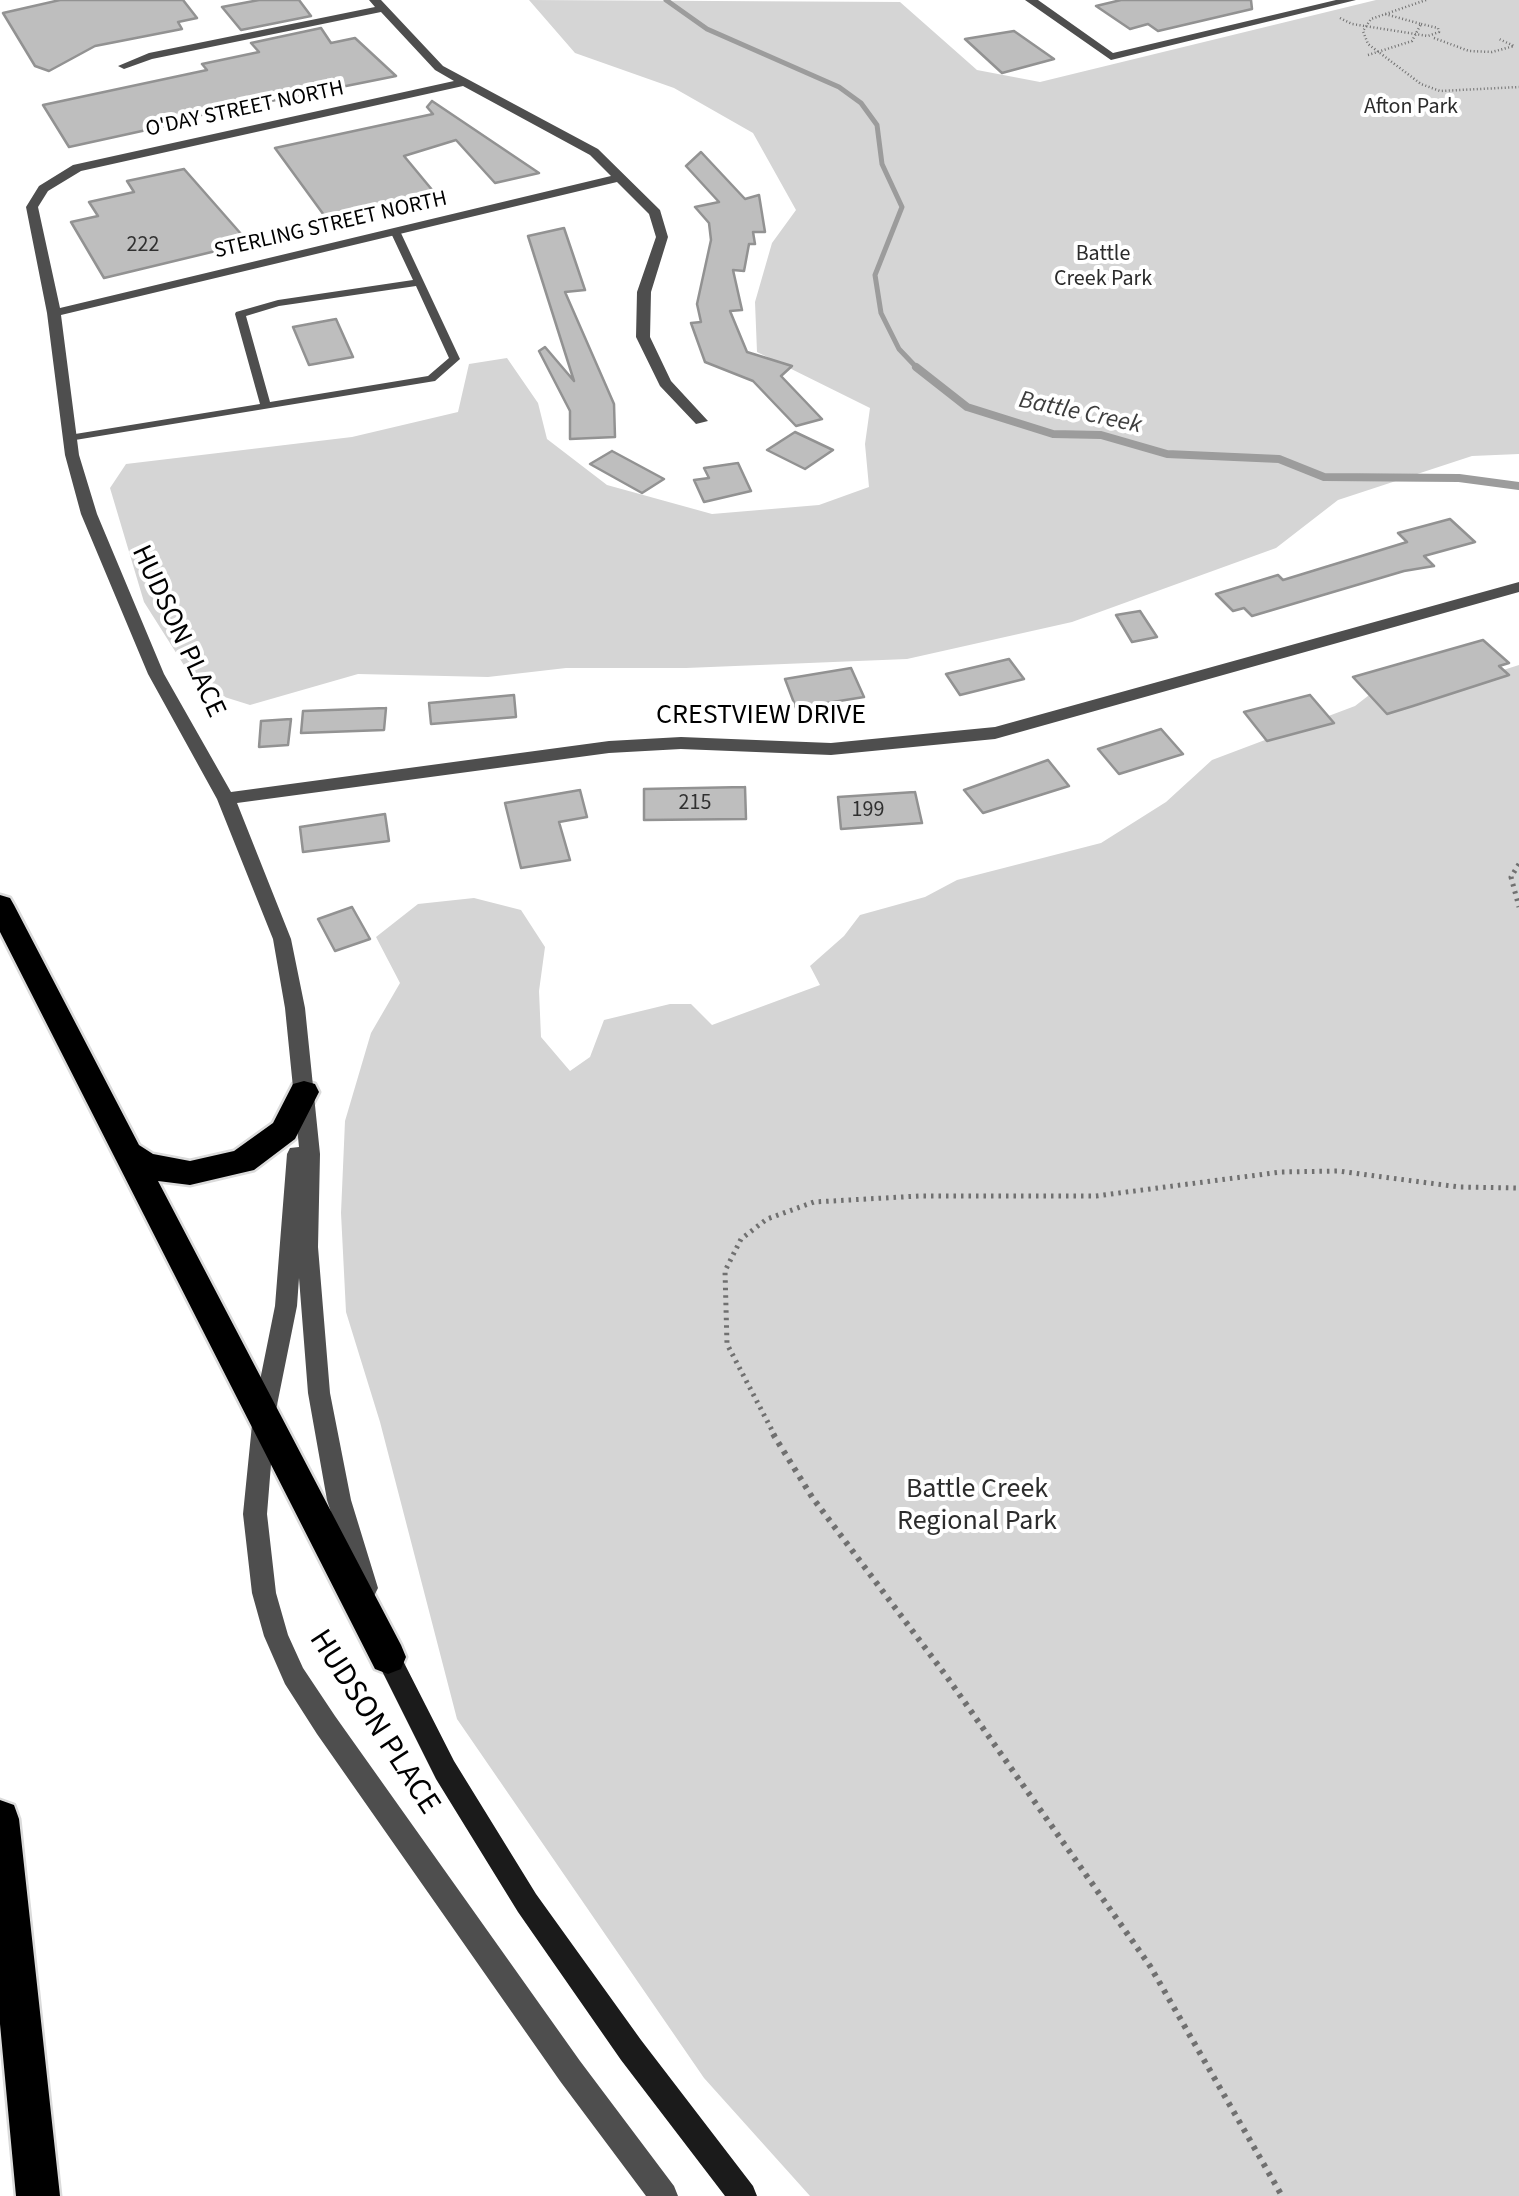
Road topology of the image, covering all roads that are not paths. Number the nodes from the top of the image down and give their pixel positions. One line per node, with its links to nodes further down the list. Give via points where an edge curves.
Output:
1 (1030, 0): 5 (street, via 1112,57)
2 (1295, 0): 5 (street)
3 (1350, 0): 5 (street)
4 (378, 4): 6 (street); 7 (street)
5 (1310, 9)
6 (124, 66)
7 (460, 82): 8 (street, via 594,152); 9 (street, O'DAY STREET NORTH, via 77,168)
8 (618, 178): 10 (street, STERLING STREET NORTH); 14 (street, via 661,224 644,292 644,337 665,383)
9 (43, 189): 12 (street, HUDSON PLACE, via 32,207)
10 (395, 231): 11 (lane); 12 (street, STERLING STREET NORTH)
11 (419, 282): 13 (lane, via 240,314); 13 (lane, via 455,360 431,379)
12 (54, 313): 15 (street, HUDSON PLACE)
13 (266, 407): 15 (lane)
14 (702, 421)
15 (69, 438): 17 (street, HUDSON PLACE, via 112,575 184,730)
16 (1519, 587): 17 (street, CRESTVIEW DRIVE, via 995,732 832,749 609,747)
17 (226, 799): 19 (street, HUDSON PLACE, via 282,939)
18 (0, 906): 20 (highway)
19 (304, 1092): 20 (highway, via 284,1131 243,1161 190,1173 152,1168); 21 (street, HUDSON PLACE, via 286,1306); 22 (street, HUDSON PLACE, via 319,1393 339,1500)
20 (128, 1153): 21 (highway)
21 (264, 1415): 22 (highway); 25 (street, HUDSON PLACE, via 255,1514 260,1567 269,1615 294,1676)
22 (388, 1657): 26 (street, HUDSON PLACE, via 445,1770 527,1903)
23 (0, 1819): 24 (highway)
24 (38, 2196)
25 (664, 2196)
26 (743, 2196)

